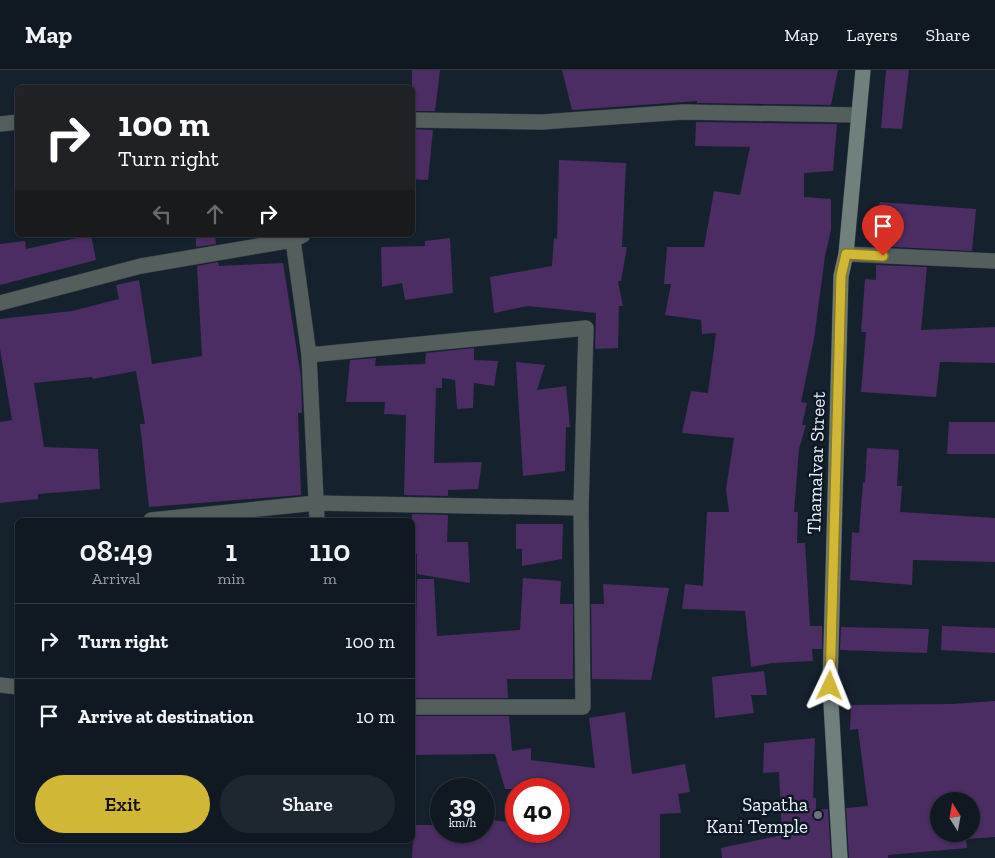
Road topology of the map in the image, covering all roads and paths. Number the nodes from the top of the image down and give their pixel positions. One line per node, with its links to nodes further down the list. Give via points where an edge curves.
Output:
1 (863, 70): 2 (street, Thamalvar Street)
2 (858, 115): 3 (street, via 683,112 542,122); 7 (street, Thamalvar Street)
3 (415, 120)
4 (15, 122): 5 (street)
5 (0, 124)
6 (298, 238): 9 (street, via 141,266); 10 (street)
7 (846, 254): 8 (street); 18 (street, Thamalvar Street, via 841,276 830,686)
8 (995, 261)
9 (0, 303)
10 (309, 355): 11 (street); 12 (street, via 586,328)
11 (316, 503): 12 (street); 13 (street); 14 (street)
12 (581, 508): 17 (street, via 583,707)
13 (170, 518)
14 (317, 518)
15 (0, 685): 16 (street)
16 (15, 687)
17 (415, 707)
18 (840, 858)

